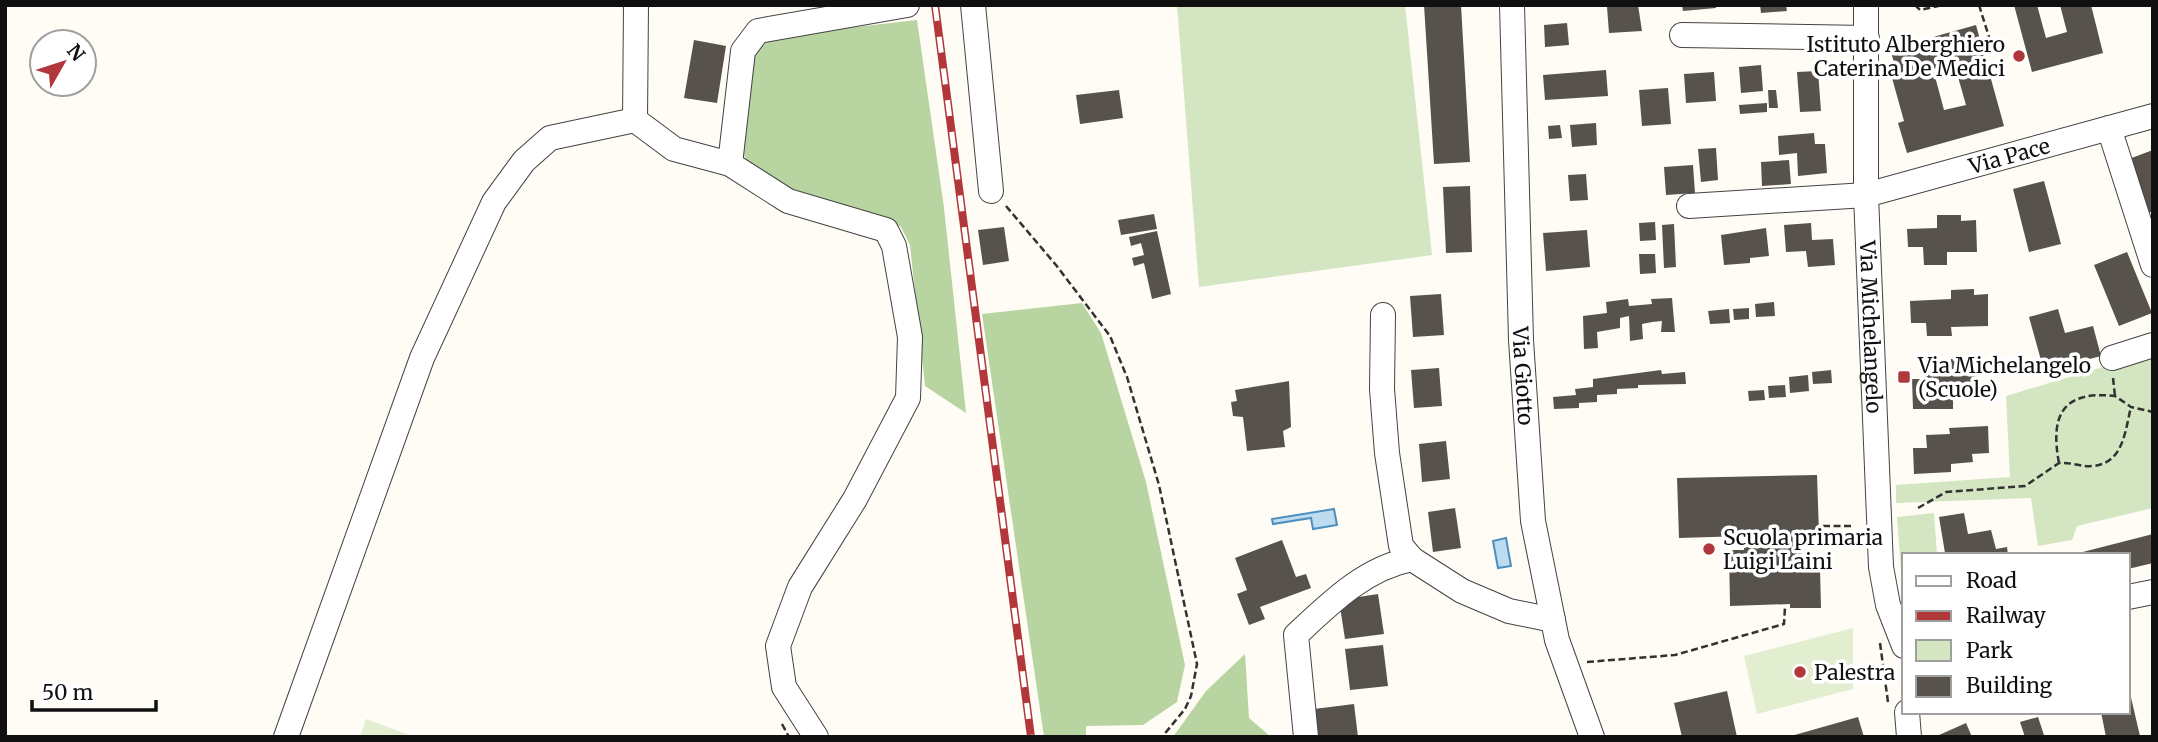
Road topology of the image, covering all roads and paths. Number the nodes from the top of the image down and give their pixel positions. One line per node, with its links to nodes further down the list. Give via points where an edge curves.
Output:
1 (636, 5): 13 (street)
2 (907, 5): 15 (street, via 758,31 743,51)
3 (973, 5): 16 (street)
4 (1513, 5): 35 (street, Via Giotto, via 1528,451 1533,520)
5 (1866, 5): 11 (street, Via Michelangelo)
6 (1915, 5): 7 (path, via 1920,10)
7 (1943, 5)
8 (1979, 5): 10 (path)
9 (1682, 35): 11 (street)
10 (1989, 37)
11 (1867, 38): 17 (street, Via Michelangelo)
12 (2153, 116): 14 (street, Via Pace)
13 (635, 120): 15 (street, via 674,149); 40 (street, via 550,138 524,161 494,202 422,358)
14 (2109, 128): 17 (street, Via Pace); 19 (street)
15 (730, 164): 41 (street, via 788,201 886,230 894,246 910,337 908,398 855,499 800,587 778,646 784,687)
16 (991, 191): 42 (path, via 1111,336 1127,377 1159,485 1196,664 1192,696)
17 (1866, 195): 18 (street, Via Pace); 31 (street, Via Michelangelo)
18 (1689, 206)
19 (2153, 265)
20 (1383, 316): 30 (street, via 1387,453 1401,546)
21 (2153, 345): 22 (street)
22 (2112, 358)
23 (2131, 407): 24 (path); 26 (path, via 2125,438 2109,460 2091,467); 26 (path, via 2107,395 2084,397 2066,406 2054,427)
24 (2153, 412)
25 (1861, 439): 31 (street, via 1866,552)
26 (2059, 463): 27 (path, via 2025,486 1946,492)
27 (1918, 508)
28 (1823, 526): 29 (path)
29 (1853, 526)
30 (1412, 559): 35 (street, via 1462,591 1509,611); 43 (street, via 1373,572 1296,635)
31 (1881, 567): 37 (street, Via Michelangelo, via 1888,605)
32 (2153, 592): 33 (street)
33 (2130, 597)
34 (1785, 607): 38 (path, via 1784,624 1675,655 1595,660)
35 (1553, 620): 38 (street, Via Giotto)
36 (1880, 641): 39 (path)
37 (1902, 641)
38 (1567, 667): 44 (street, Via Giotto)
39 (1898, 707): 45 (street)
40 (286, 737)
41 (816, 737)
42 (1162, 737)
43 (1306, 737)
44 (1592, 737)
45 (1909, 737)

